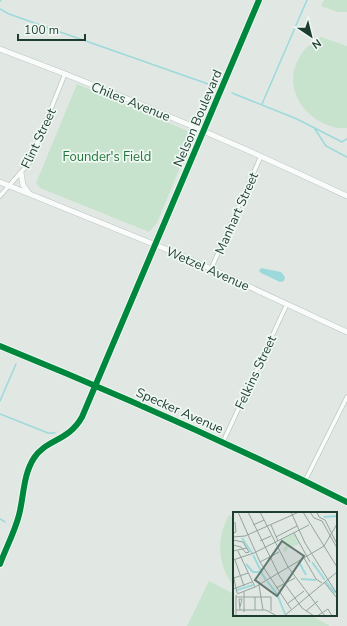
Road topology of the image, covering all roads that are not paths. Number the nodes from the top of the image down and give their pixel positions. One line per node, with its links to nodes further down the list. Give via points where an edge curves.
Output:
1 (258, 1): 4 (street, Nelson Boulevard)
2 (0, 49): 3 (street, Chiles Avenue)
3 (65, 74): 4 (street, Chiles Avenue); 6 (street, Flint Street, via 34,153)
4 (204, 130): 5 (street, Chiles Avenue); 12 (street, Nelson Boulevard)
5 (261, 156): 11 (street, Chiles Avenue); 13 (street, Manhart Street)
6 (21, 173): 8 (street, Flint Street); 9 (street)
7 (0, 182): 8 (street, Wetzel Avenue)
8 (10, 186): 9 (street, Wetzel Avenue); 10 (street, Flint Street)
9 (28, 193): 12 (street, Wetzel Avenue)
10 (0, 196)
11 (347, 196)
12 (155, 244): 13 (street, Wetzel Avenue); 17 (street, Nelson Boulevard)
13 (211, 269): 14 (street, Wetzel Avenue)
14 (287, 304): 15 (street, Wetzel Avenue); 19 (street, Felkins Street)
15 (347, 332)
16 (0, 346): 17 (street, Specker Avenue)
17 (95, 385): 19 (street, Specker Avenue); 22 (street, via 75,428 41,450 31,464 19,515)
18 (347, 397): 20 (street)
19 (223, 442): 20 (street, Specker Avenue)
20 (305, 481): 21 (street, Specker Avenue)
21 (347, 502)
22 (0, 564)

